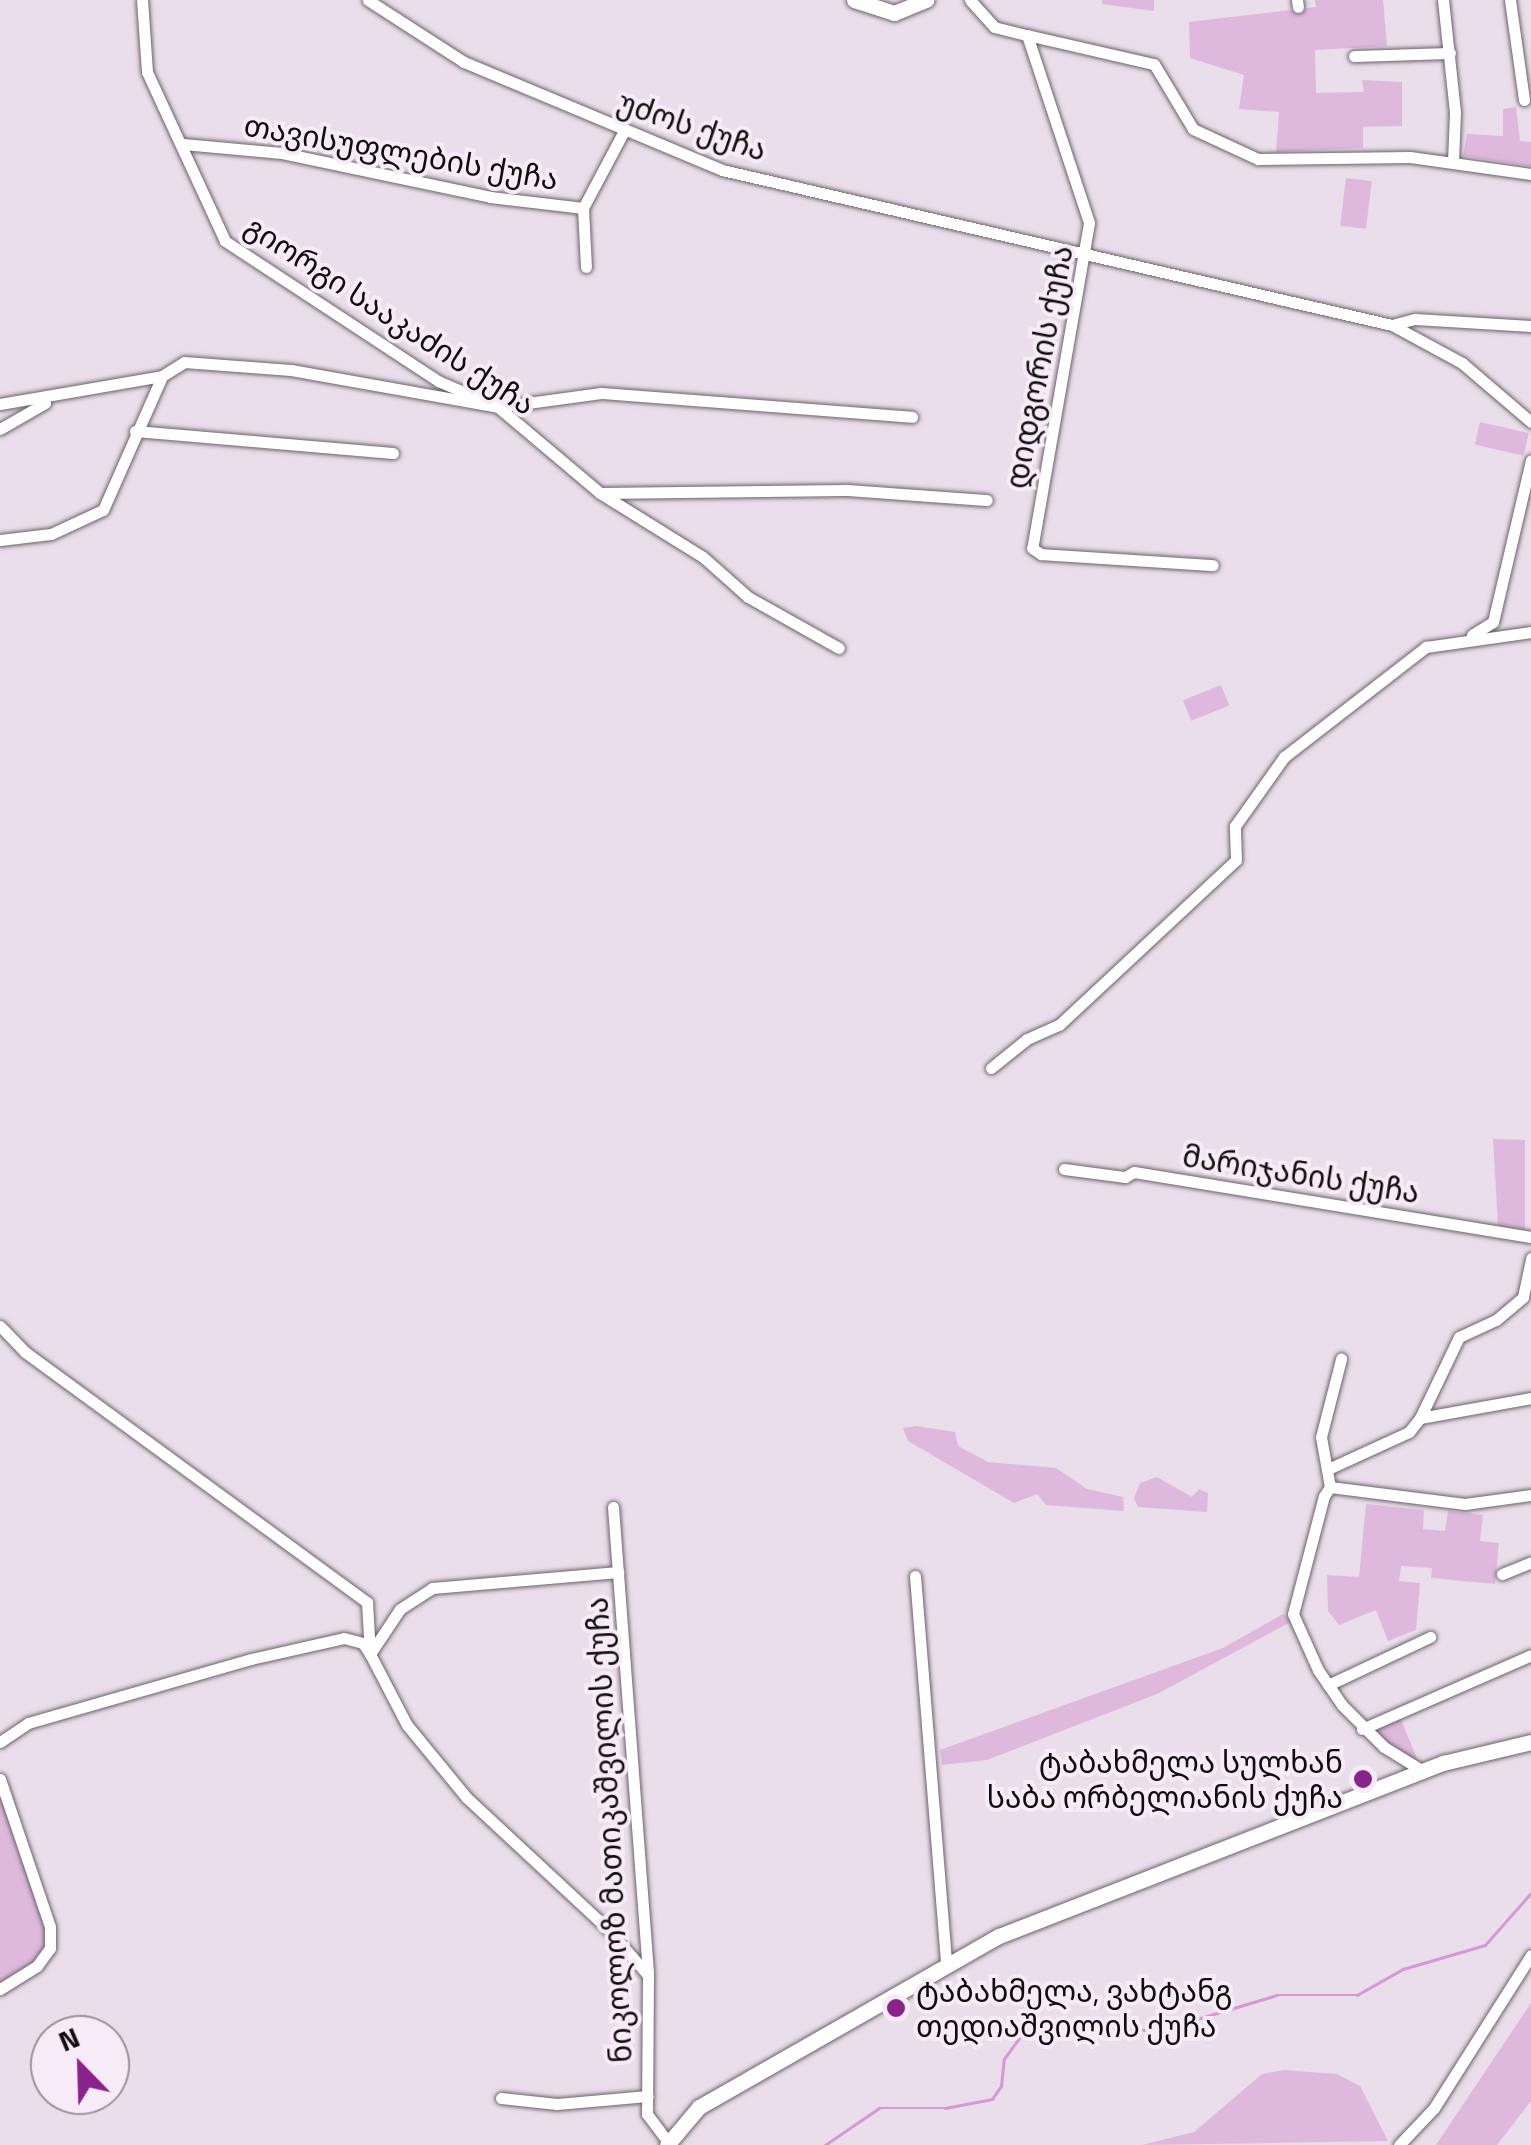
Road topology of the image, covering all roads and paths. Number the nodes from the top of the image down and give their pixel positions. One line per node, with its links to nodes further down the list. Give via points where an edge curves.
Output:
1 (142, 0): 13 (street, გიორგი სააკაძის ქუჩა, via 147,72)
2 (368, 0): 12 (street, უძოს ქუჩა, via 464,62)
3 (854, 0): 4 (main road, via 894,13)
4 (926, 0)
5 (970, 0): 8 (street, via 994,27)
6 (1443, 0): 9 (street)
7 (1510, 0): 11 (street)
8 (1027, 35): 14 (street, via 1154,64 1193,129 1258,159); 17 (street, დიდგორის ქუჩა, via 1089,223)
9 (1450, 53): 10 (street); 14 (street)
10 (1354, 56)
11 (1524, 100)
12 (624, 131): 16 (street, თავისუფლების ქუჩა); 17 (street, უძოს ქუჩა, via 722,170)
13 (183, 144): 16 (street, თავისუფლების ქუჩა, via 282,153 490,197); 24 (street, გიორგი სააკაძის ქუჩა, via 203,205 225,241 438,381)
14 (1453, 161): 15 (street)
15 (1531, 174)
16 (583, 208): 18 (street)
17 (1082, 251): 19 (street, უძოს ქუჩა, via 1224,290); 34 (street, დიდგორის ქუჩა, via 1032,548 1041,554)
18 (586, 267)
19 (1392, 324): 20 (street, via 1415,319); 26 (street, via 1462,363)
20 (1531, 326)
21 (162, 376): 22 (street); 24 (street, via 184,362 214,362); 28 (street)
22 (48, 400): 23 (street); 27 (street)
23 (0, 404)
24 (498, 406): 25 (street, via 601,393); 31 (street, გიორგი სააკაძის ქუჩა)
25 (912, 417)
26 (1531, 422)
27 (0, 429)
28 (135, 431): 29 (street); 33 (street, via 103,510 51,534)
29 (394, 453)
30 (1531, 460): 36 (street, via 1493,622)
31 (600, 493): 32 (street, via 846,490); 37 (street, გიორგი სააკაძის ქუჩა, via 703,557 748,597)
32 (988, 500)
33 (0, 540)
34 (1212, 565)
35 (1531, 632): 36 (street)
36 (1472, 635): 38 (street, via 1426,647 1284,757 1235,826 1236,860 1059,1025 1027,1039)
37 (838, 648)
38 (990, 1068)
39 (1064, 1169): 40 (street, მარიჯანის ქუჩა, via 1125,1177 1134,1172)
40 (1531, 1237)
41 (1531, 1258): 45 (street, via 1523,1297 1496,1320 1458,1337)
42 (0, 1326): 55 (street, via 25,1352 366,1602)
43 (1340, 1360): 46 (street, via 1321,1437)
44 (1531, 1398): 45 (street)
45 (1420, 1418): 46 (street, via 1408,1432)
46 (1328, 1469): 47 (street)
47 (1330, 1487): 48 (street, via 1466,1504); 57 (street, via 1293,1614)
48 (1531, 1495)
49 (614, 1507): 51 (street, ნიკოლოზ მათიკაშვილის ქუჩა)
50 (1531, 1562): 52 (street)
51 (618, 1572): 55 (street, via 432,1588 400,1609); 65 (street, ნიკოლოზ მათიკაშვილის ქუჩა)
52 (1502, 1574)
53 (916, 1576): 64 (street)
54 (1430, 1637): 57 (street)
55 (370, 1654): 59 (street, via 362,1643 344,1638 251,1659 28,1723); 65 (street, via 407,1725 467,1798 596,1917)
56 (1531, 1655): 58 (street)
57 (1328, 1685): 58 (street)
58 (1362, 1729): 61 (street)
59 (0, 1742)
60 (1531, 1742): 61 (main road, via 1494,1746)
61 (1423, 1771): 64 (main road, via 998,1936)
62 (0, 1779): 66 (street, via 50,1927 50,1948 36,1966)
63 (1531, 1954): 70 (street, via 1434,2108)
64 (946, 1965): 69 (main road, via 698,2107)
65 (648, 1975): 67 (street, ნიკოლოზ მათიკაშვილის ქუჩა)
66 (0, 1990)
67 (648, 2096): 68 (street, via 557,2104); 69 (street, ნიკოლოზ მათიკაშვილის ქუჩა, via 647,2114)
68 (501, 2098)
69 (668, 2144)
70 (1398, 2145)

